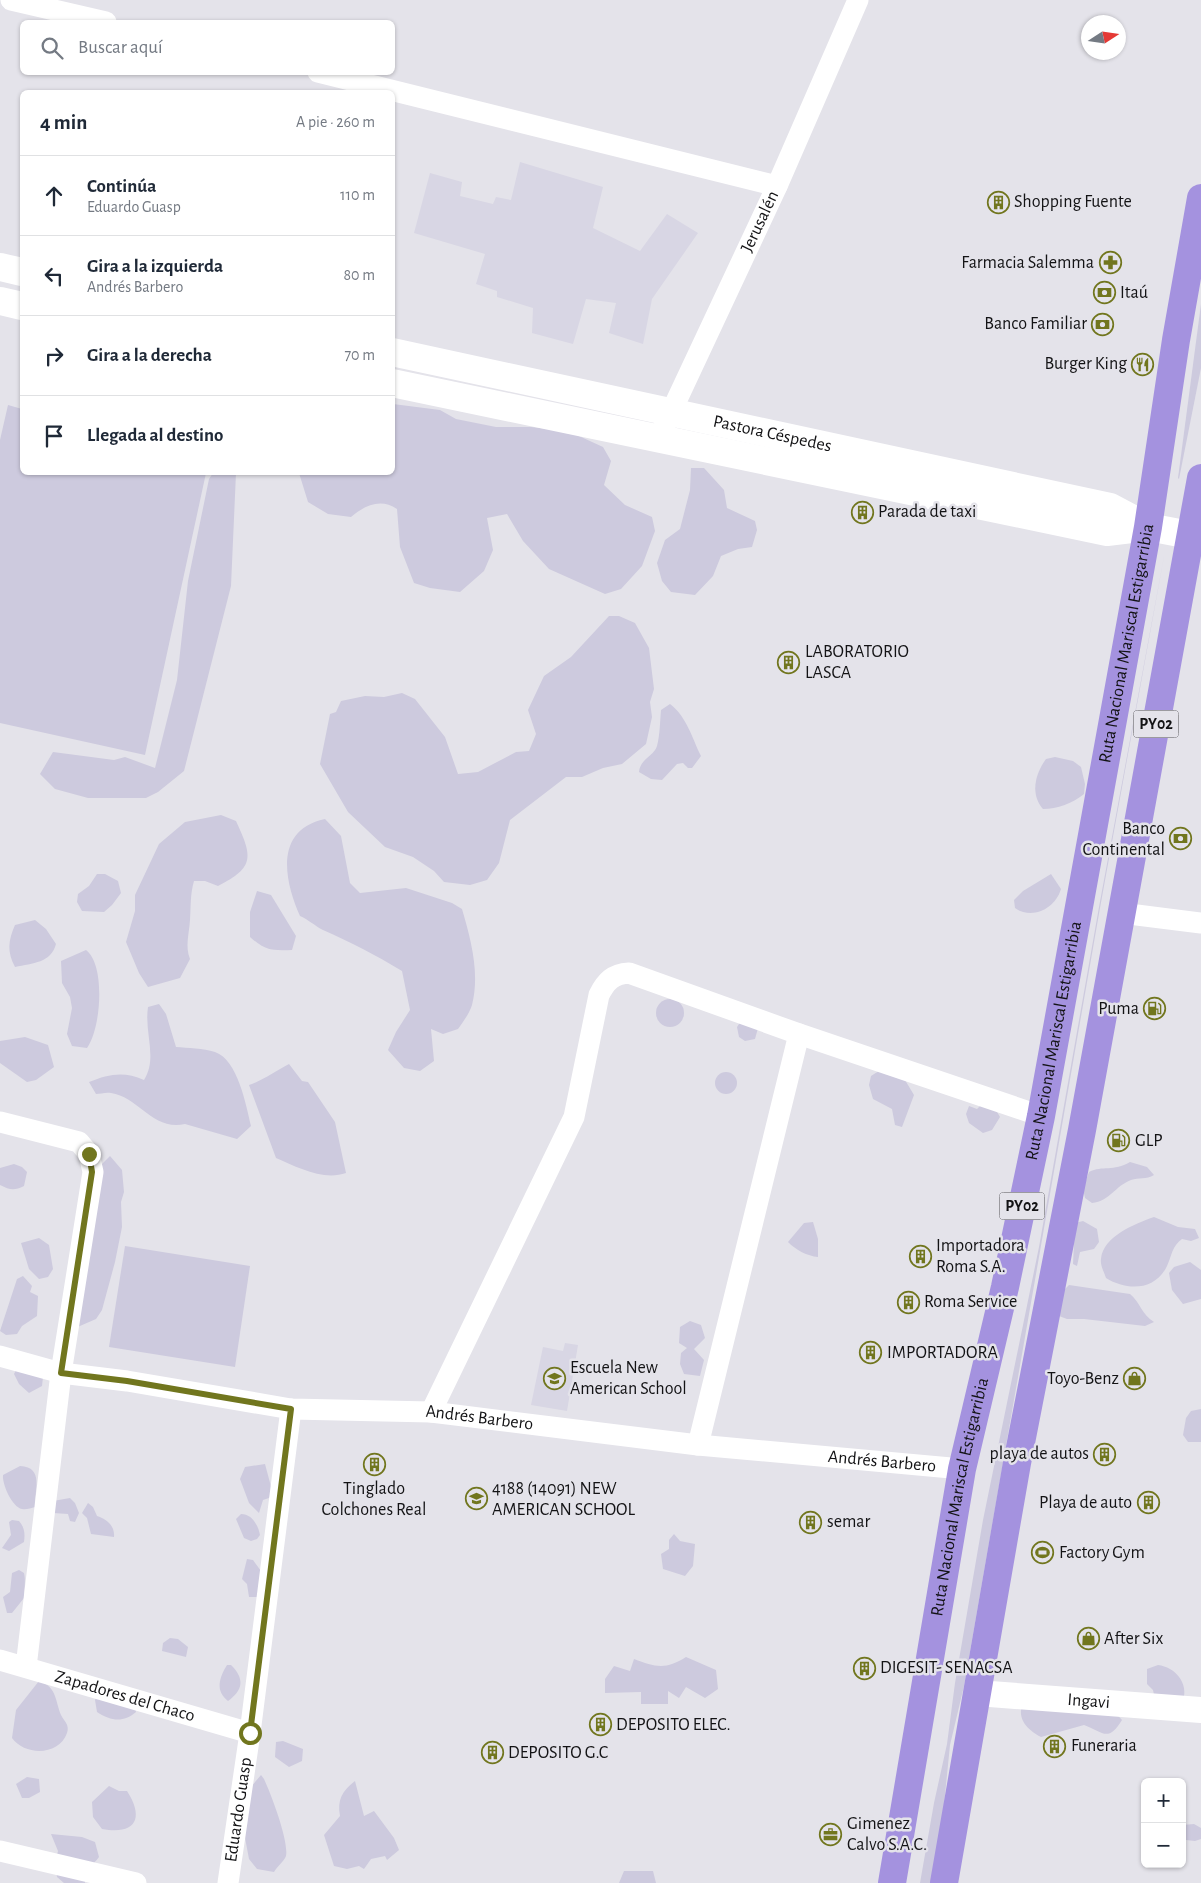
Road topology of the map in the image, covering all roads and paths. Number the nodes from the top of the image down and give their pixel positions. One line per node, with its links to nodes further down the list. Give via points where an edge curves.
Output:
1 (11, 0): 3 (street)
2 (858, 0): 7 (street, Jerusalén)
3 (97, 20)
4 (330, 75): 5 (street)
5 (390, 90)
6 (395, 91): 7 (street)
7 (777, 186): 15 (street, Jerusalén)
8 (1201, 198): 18 (highway, Ruta Nacional Mariscal Estigarribia / PY02)
9 (0, 267): 10 (main road)
10 (20, 272)
11 (0, 301): 12 (main road)
12 (20, 306)
13 (395, 353): 15 (main road, Pastora Céspedes)
14 (395, 384): 16 (main road, Pastora Céspedes)
15 (670, 412): 16 (street, Jerusalén); 18 (main road, Pastora Céspedes, via 1110,507)
16 (658, 440): 18 (main road, Pastora Céspedes, via 1107,532)
17 (1201, 478): 19 (highway, PY02)
18 (1148, 527): 19 (main road, Pastora Céspedes); 23 (highway, Ruta Nacional Mariscal Estigarribia / PY02)
19 (1190, 535): 20 (highway, PY02)
20 (1121, 913): 21 (street); 33 (highway, PY02)
21 (1201, 923)
22 (799, 1034): 23 (street); 28 (street, via 629,973 618,974 606,982 599,995 574,1117); 29 (street)
23 (1041, 1116): 30 (highway, Ruta Nacional Mariscal Estigarribia / PY02)
24 (0, 1122): 26 (street, via 79,1142 89,1154 92,1172)
25 (0, 1356): 26 (street, Andrés Barbero)
26 (61, 1373): 27 (street, Andrés Barbero); 32 (street)
27 (291, 1409): 28 (street, Andrés Barbero); 35 (street, Eduardo Guasp)
28 (431, 1412): 29 (street, Andrés Barbero)
29 (698, 1445): 30 (street, Andrés Barbero)
30 (962, 1470): 39 (highway, Ruta Nacional Mariscal Estigarribia / PY02)
31 (0, 1660): 32 (street, Zapadores del Chaco)
32 (26, 1666): 35 (street, Zapadores del Chaco)
33 (977, 1693): 34 (street, Ingavi); 40 (highway, PY02)
34 (1201, 1710)
35 (250, 1733): 38 (street, Eduardo Guasp)
36 (0, 1851): 37 (street)
37 (136, 1883)
38 (228, 1883)
39 (892, 1883)
40 (944, 1883)

